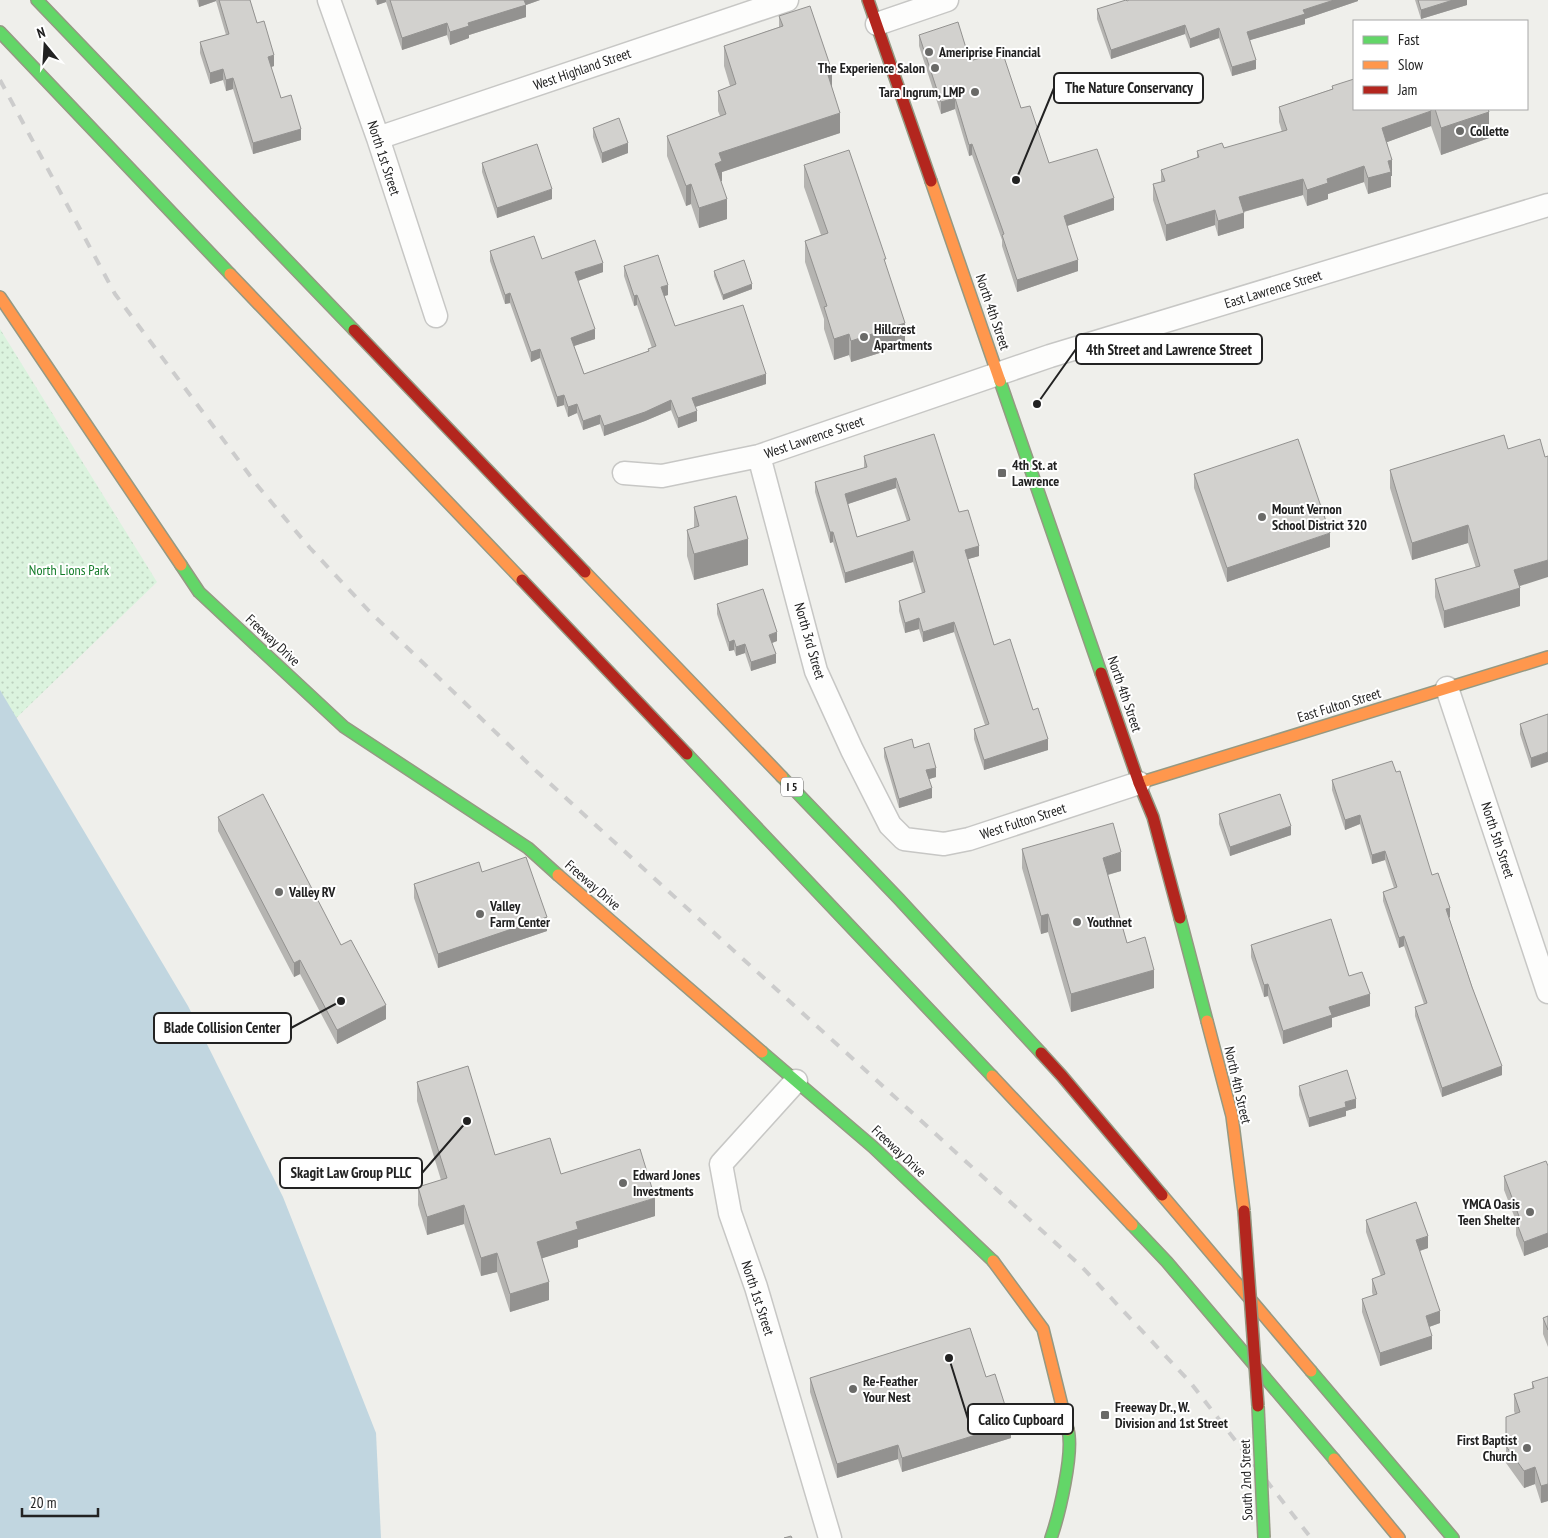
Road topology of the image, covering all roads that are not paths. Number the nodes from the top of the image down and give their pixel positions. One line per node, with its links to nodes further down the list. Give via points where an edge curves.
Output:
1 (37, 0): 26 (main road, I 5, via 899,899 1049,1062)
2 (329, 0): 8 (street, North 1st Street)
3 (787, 0): 8 (street, West Highland Street)
4 (868, 0): 6 (main road, North 4th Street)
5 (947, 0): 6 (street)
6 (877, 24): 12 (main road, North 4th Street)
7 (0, 32): 25 (main road, via 1167,1262)
8 (378, 138): 11 (street, North 1st Street)
9 (1548, 205): 12 (street, East Lawrence Street)
10 (0, 297): 20 (main road, Freeway Drive, via 199,592 344,727 528,848)
11 (436, 316)
12 (999, 374): 13 (street, West Lawrence Street); 17 (main road, North 4th Street)
13 (759, 456): 14 (street, West Lawrence Street, via 662,476); 18 (street, North 3rd Street, via 816,671 890,825)
14 (624, 472)
15 (1548, 658): 16 (main road, East Fulton Street)
16 (1447, 688): 17 (main road, East Fulton Street); 19 (street, North 5th Street)
17 (1139, 783): 18 (street, West Fulton Street, via 969,839 944,844); 21 (main road, North 4th Street, bridge, via 1153,817 1232,1116 1244,1211)
18 (904, 839)
19 (1548, 992)
20 (796, 1081): 22 (street, North 1st Street, via 721,1164 730,1213); 23 (main road, Freeway Drive, via 873,1147 991,1258 1043,1330 1070,1437 1068,1463)
21 (1259, 1421): 24 (main road, South 2nd Street, bridge)
22 (830, 1538)
23 (1051, 1538)
24 (1264, 1538)
25 (1399, 1538)
26 (1454, 1538)

